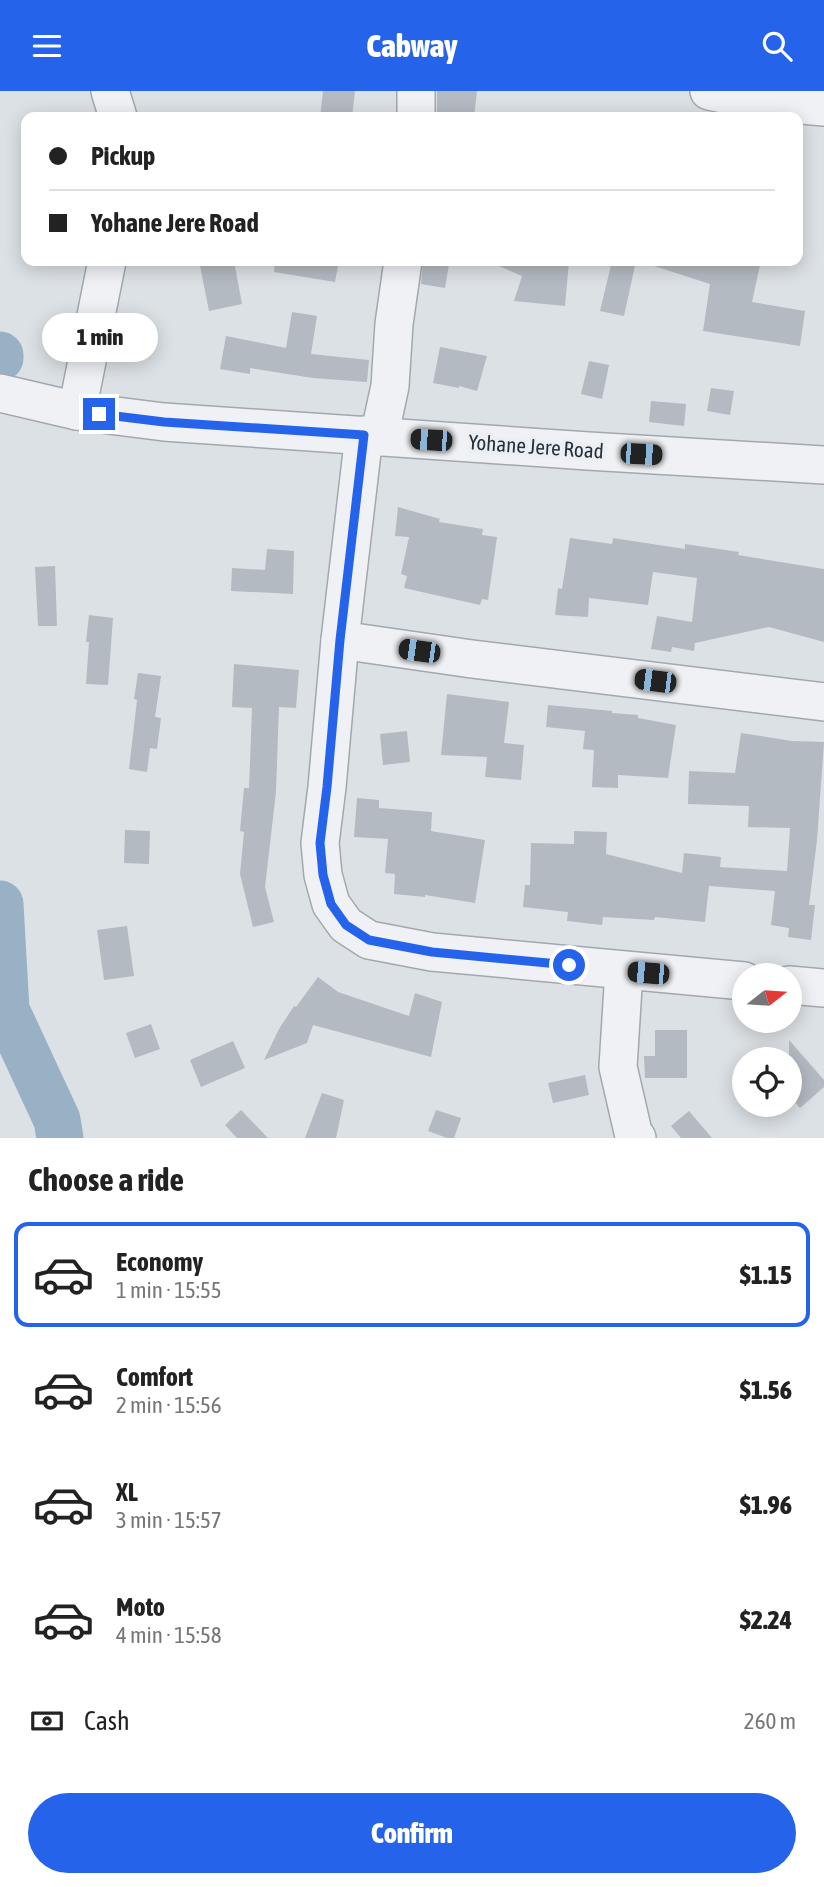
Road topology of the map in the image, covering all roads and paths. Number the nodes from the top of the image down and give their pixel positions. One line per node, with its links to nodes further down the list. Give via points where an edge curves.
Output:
1 (110, 91): 5 (street)
2 (416, 91): 6 (street)
3 (709, 91): 4 (street)
4 (824, 107)
5 (116, 112)
6 (416, 112)
7 (106, 266): 10 (street)
8 (402, 266): 11 (street, via 390,386)
9 (0, 393): 10 (street, Yohane Jere Road)
10 (77, 411): 11 (street, Yohane Jere Road, via 164,422)
11 (372, 436): 12 (street, Yohane Jere Road); 13 (street)
12 (824, 465)
13 (340, 640): 14 (street); 15 (street, via 320,843 331,904 346,925 369,940 432,952)
14 (824, 702)
15 (624, 971): 16 (street); 19 (street, via 618,1067)
16 (732, 980)
17 (802, 986): 18 (street)
18 (824, 988)
19 (637, 1138)

